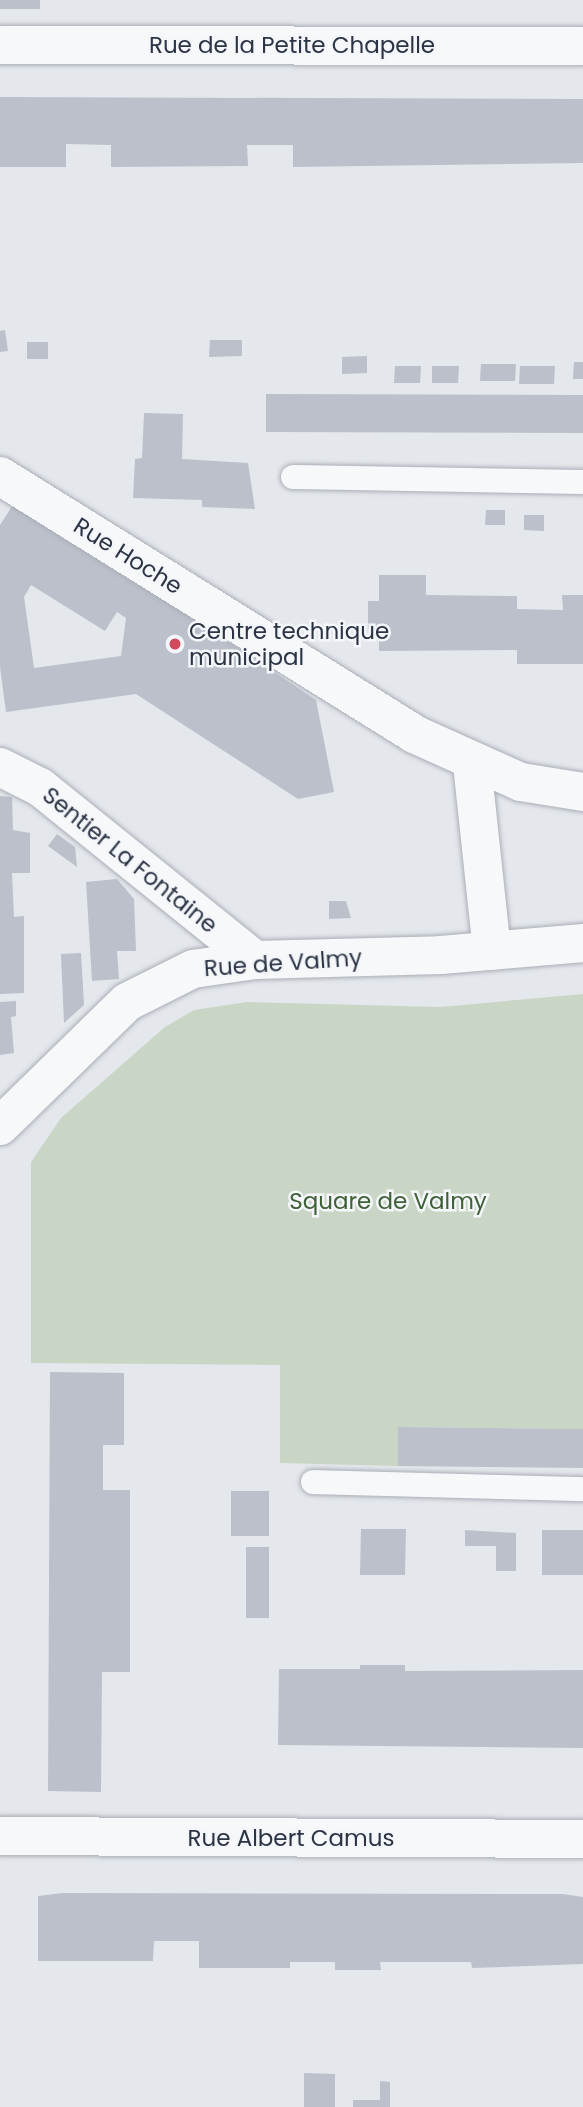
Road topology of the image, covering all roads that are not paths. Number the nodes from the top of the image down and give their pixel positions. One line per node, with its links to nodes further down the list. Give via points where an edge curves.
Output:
1 (0, 45): 2 (street, Rue de la Petite Chapelle)
2 (583, 46)
3 (0, 476): 6 (street, Rue Hoche, via 414,734)
4 (293, 477): 5 (lane)
5 (583, 482)
6 (472, 764): 8 (street, Rue Hoche, via 548,789); 10 (street)
7 (0, 767): 11 (street, Sentier La Fontaine, via 40,787)
8 (583, 792)
9 (583, 943): 10 (street, Rue de Valmy)
10 (492, 951): 11 (street, Rue de Valmy)
11 (256, 960): 12 (street, Rue de Valmy, via 193,969 127,1002)
12 (0, 1126)
13 (313, 1482): 14 (lane)
14 (583, 1489)
15 (0, 1836): 16 (street, Rue Albert Camus)
16 (583, 1839)

